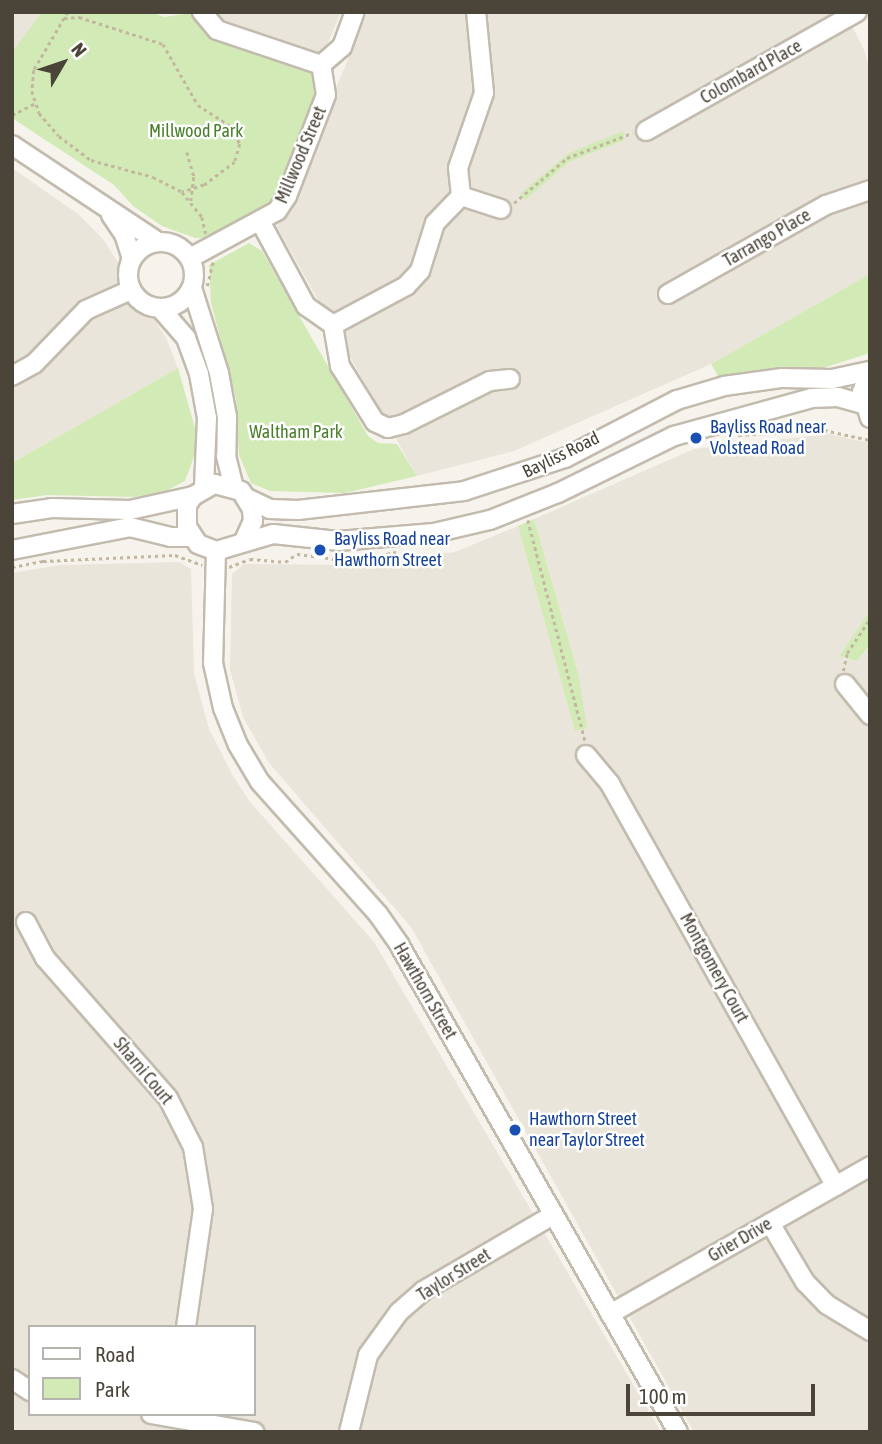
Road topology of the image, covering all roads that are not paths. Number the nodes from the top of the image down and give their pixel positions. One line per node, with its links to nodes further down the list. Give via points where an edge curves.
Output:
1 (202, 12): 5 (street, via 217,30)
2 (355, 12): 5 (street, via 342,47)
3 (475, 12): 9 (street, via 484,93 460,157)
4 (857, 12): 6 (street, Colombard Place)
5 (321, 65): 12 (street, Millwood Street, via 326,95 288,196 277,211)
6 (646, 131)
7 (12, 145): 10 (street)
8 (870, 190): 18 (street, Tarrango Place, via 826,205)
9 (461, 196): 11 (street); 20 (street, via 435,223 420,271 406,286)
10 (103, 204): 13 (street); 15 (street, via 124,234)
11 (501, 209)
12 (260, 220): 14 (street, Millwood Street); 20 (street, via 306,306)
13 (158, 242): 14 (street, via 176,245); 15 (street, via 138,250)
14 (190, 258): 17 (street)
15 (132, 259): 16 (street)
16 (131, 290): 19 (street, via 143,303); 22 (street, via 86,310 34,363)
17 (200, 291): 19 (street); 26 (street, via 227,416 226,456)
18 (668, 294)
19 (160, 308): 25 (street, via 186,338 199,374 207,418)
20 (334, 325): 23 (street, via 340,366 376,422 388,428 490,381)
21 (870, 372): 24 (street, Bayliss Road); 26 (street, Bayliss Road, via 723,386 677,400 565,458 464,491 298,510 270,509)
22 (12, 376)
23 (510, 379)
24 (866, 411): 29 (street, Bayliss Road, via 838,397 812,398 674,436 558,493 490,520 434,533 338,541 273,534)
25 (199, 491): 26 (street, Bayliss Road); 27 (street, Bayliss Road, via 130,510 52,508); 28 (street, via 185,516)
26 (241, 492): 29 (street, via 253,521)
27 (12, 514)
28 (191, 537): 30 (street, via 130,527); 31 (street)
29 (244, 541): 31 (street, Bayliss Road)
30 (12, 550)
31 (216, 551): 38 (street, Hawthorn Street, via 213,663 238,745 260,782 378,914 400,946)
32 (845, 684): 33 (street)
33 (870, 715)
34 (586, 755): 37 (street, Montgomery Court, via 610,784)
35 (26, 922): 41 (street, Sharni Court, via 44,958 167,1098 193,1147 204,1209)
36 (870, 1166): 37 (street, Grier Drive)
37 (836, 1185): 39 (street, Grier Drive)
38 (553, 1215): 40 (street, Hawthorn Street); 47 (street, Taylor Street, via 423,1291 399,1312 368,1355)
39 (770, 1223): 40 (street, Grier Drive); 42 (street, via 806,1282 826,1304)
40 (610, 1314): 48 (street, Hawthorn Street)
41 (186, 1325)
42 (870, 1331)
43 (12, 1379): 44 (street)
44 (28, 1390)
45 (172, 1416): 46 (street)
46 (254, 1432)
47 (349, 1432)
48 (678, 1432)

